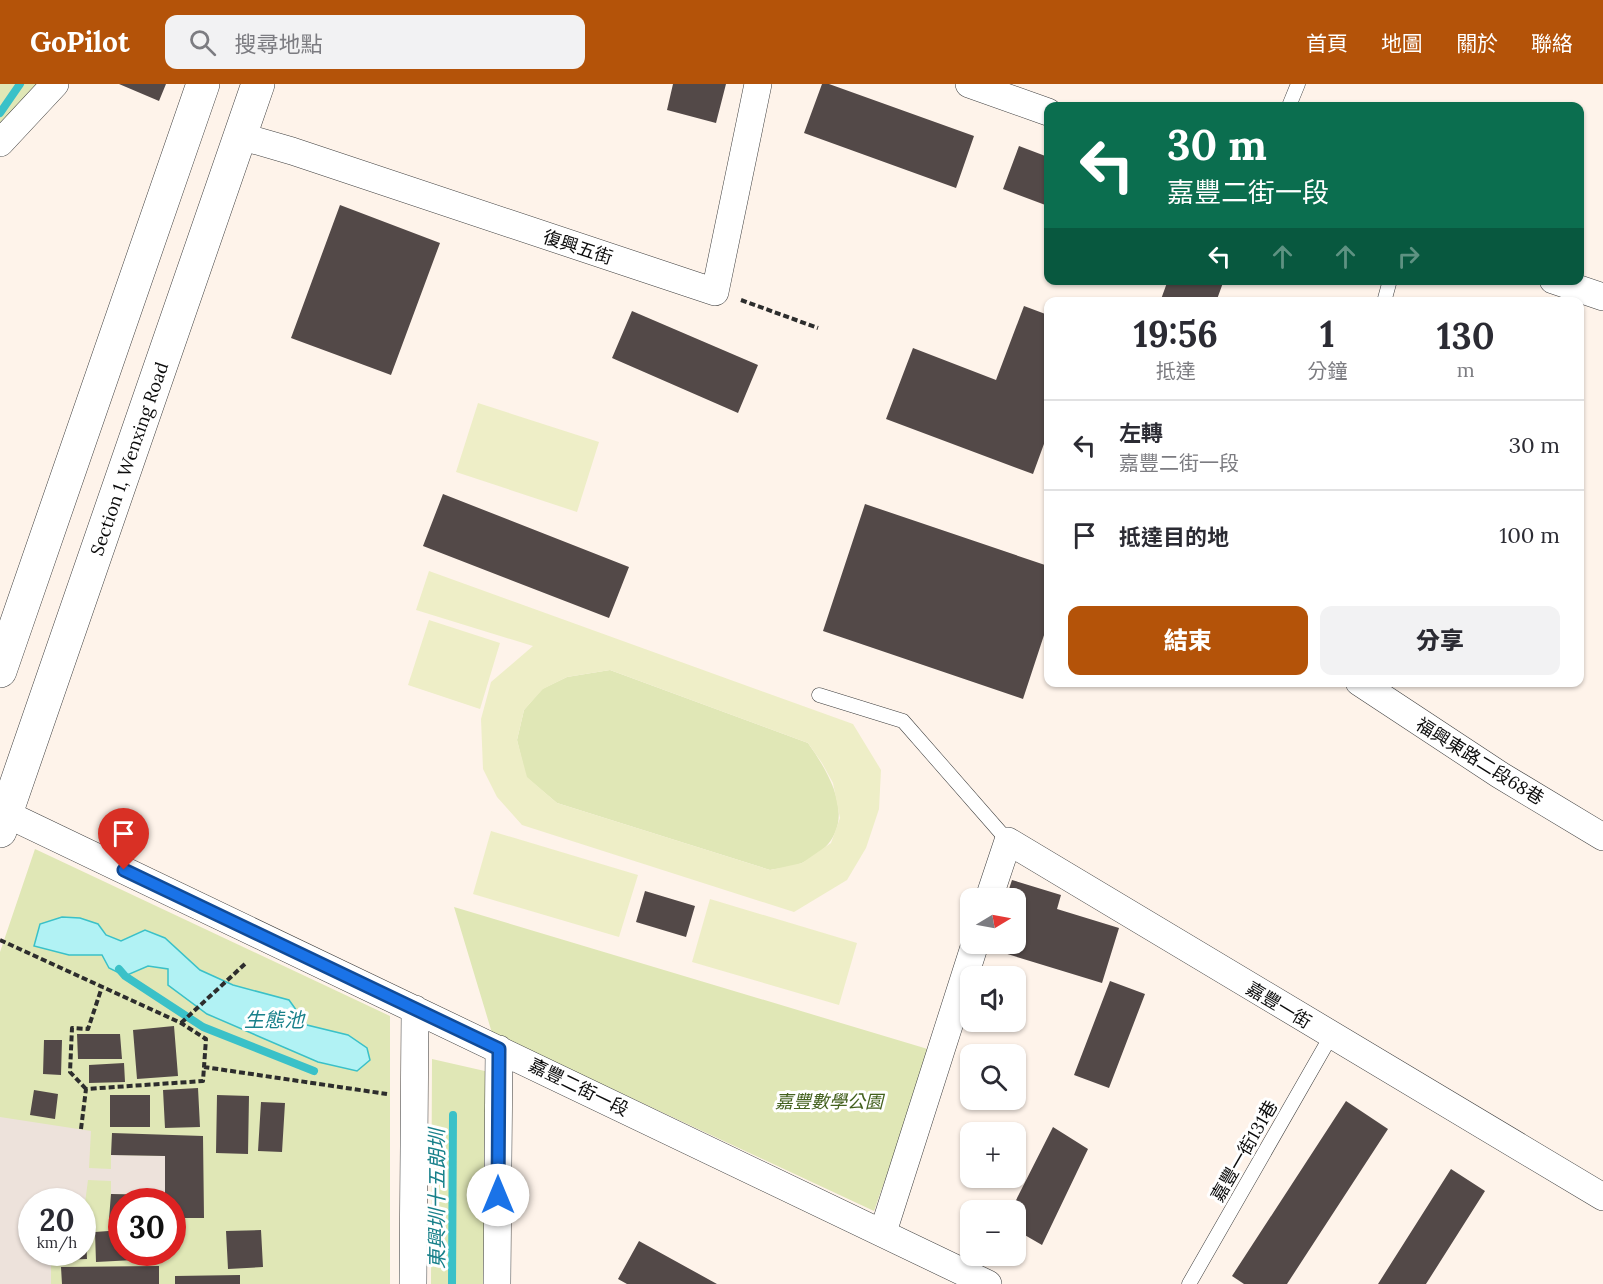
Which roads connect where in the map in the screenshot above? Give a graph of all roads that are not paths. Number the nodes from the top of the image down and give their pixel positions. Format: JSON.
{"nodes":[{"id":1,"x":55,"y":84,"type":"edge"},
{"id":2,"x":202,"y":84,"type":"edge"},
{"id":3,"x":258,"y":84,"type":"edge"},
{"id":4,"x":758,"y":84,"type":"edge"},
{"id":5,"x":969,"y":84,"type":"edge"},
{"id":6,"x":1298,"y":84,"type":"edge"},
{"id":7,"x":1291,"y":102,"type":"edge"},
{"id":8,"x":1044,"y":111,"type":"edge"},
{"id":9,"x":240,"y":136,"type":"junction"},
{"id":10,"x":0,"y":142,"type":"edge"},
{"id":11,"x":1568,"y":285,"type":"edge"},
{"id":12,"x":1603,"y":297,"type":"edge"},
{"id":13,"x":0,"y":671,"type":"edge"},
{"id":14,"x":1367,"y":687,"type":"edge"},
{"id":15,"x":819,"y":695,"type":"dead end"},
{"id":16,"x":2,"y":818,"type":"edge"},
{"id":17,"x":1603,"y":837,"type":"edge"},
{"id":18,"x":1008,"y":841,"type":"junction"},
{"id":19,"x":992,"y":888,"type":"edge"},
{"id":20,"x":972,"y":954,"type":"edge"},
{"id":21,"x":415,"y":1009,"type":"junction"},
{"id":22,"x":1331,"y":1036,"type":"junction"},
{"id":23,"x":499,"y":1049,"type":"junction"},
{"id":24,"x":1603,"y":1197,"type":"edge"},
{"id":25,"x":883,"y":1232,"type":"junction"},
{"id":26,"x":413,"y":1284,"type":"edge"},
{"id":27,"x":497,"y":1284,"type":"edge"},
{"id":28,"x":988,"y":1284,"type":"edge"},
{"id":29,"x":1189,"y":1284,"type":"edge"}],
"edges":[{"from":1,"to":10,"type":"street"},
{"from":2,"to":13,"type":"street"},
{"from":3,"to":9,"type":"street","name":"Section 1, Wenxing Road"},
{"from":4,"to":9,"type":"street","name":"復興五街"},
{"from":5,"to":8,"type":"street"},
{"from":6,"to":7,"type":"lane"},
{"from":9,"to":16,"type":"street","name":"Section 1, Wenxing Road"},
{"from":11,"to":12,"type":"street"},
{"from":14,"to":17,"type":"street","name":"福興東路二段68巷"},
{"from":15,"to":18,"type":"lane"},
{"from":16,"to":21,"type":"street","name":"嘉豐二街一段"},
{"from":18,"to":19,"type":"street"},
{"from":18,"to":22,"type":"street","name":"嘉豐一街"},
{"from":20,"to":25,"type":"street"},
{"from":21,"to":23,"type":"street","name":"嘉豐二街一段"},
{"from":21,"to":26,"type":"street"},
{"from":22,"to":24,"type":"street","name":"嘉豐一街"},
{"from":22,"to":29,"type":"lane","name":"嘉豐一街131巷"},
{"from":23,"to":25,"type":"street","name":"嘉豐二街一段"},
{"from":23,"to":27,"type":"street"},
{"from":25,"to":28,"type":"street","name":"嘉豐二街一段"}]}
